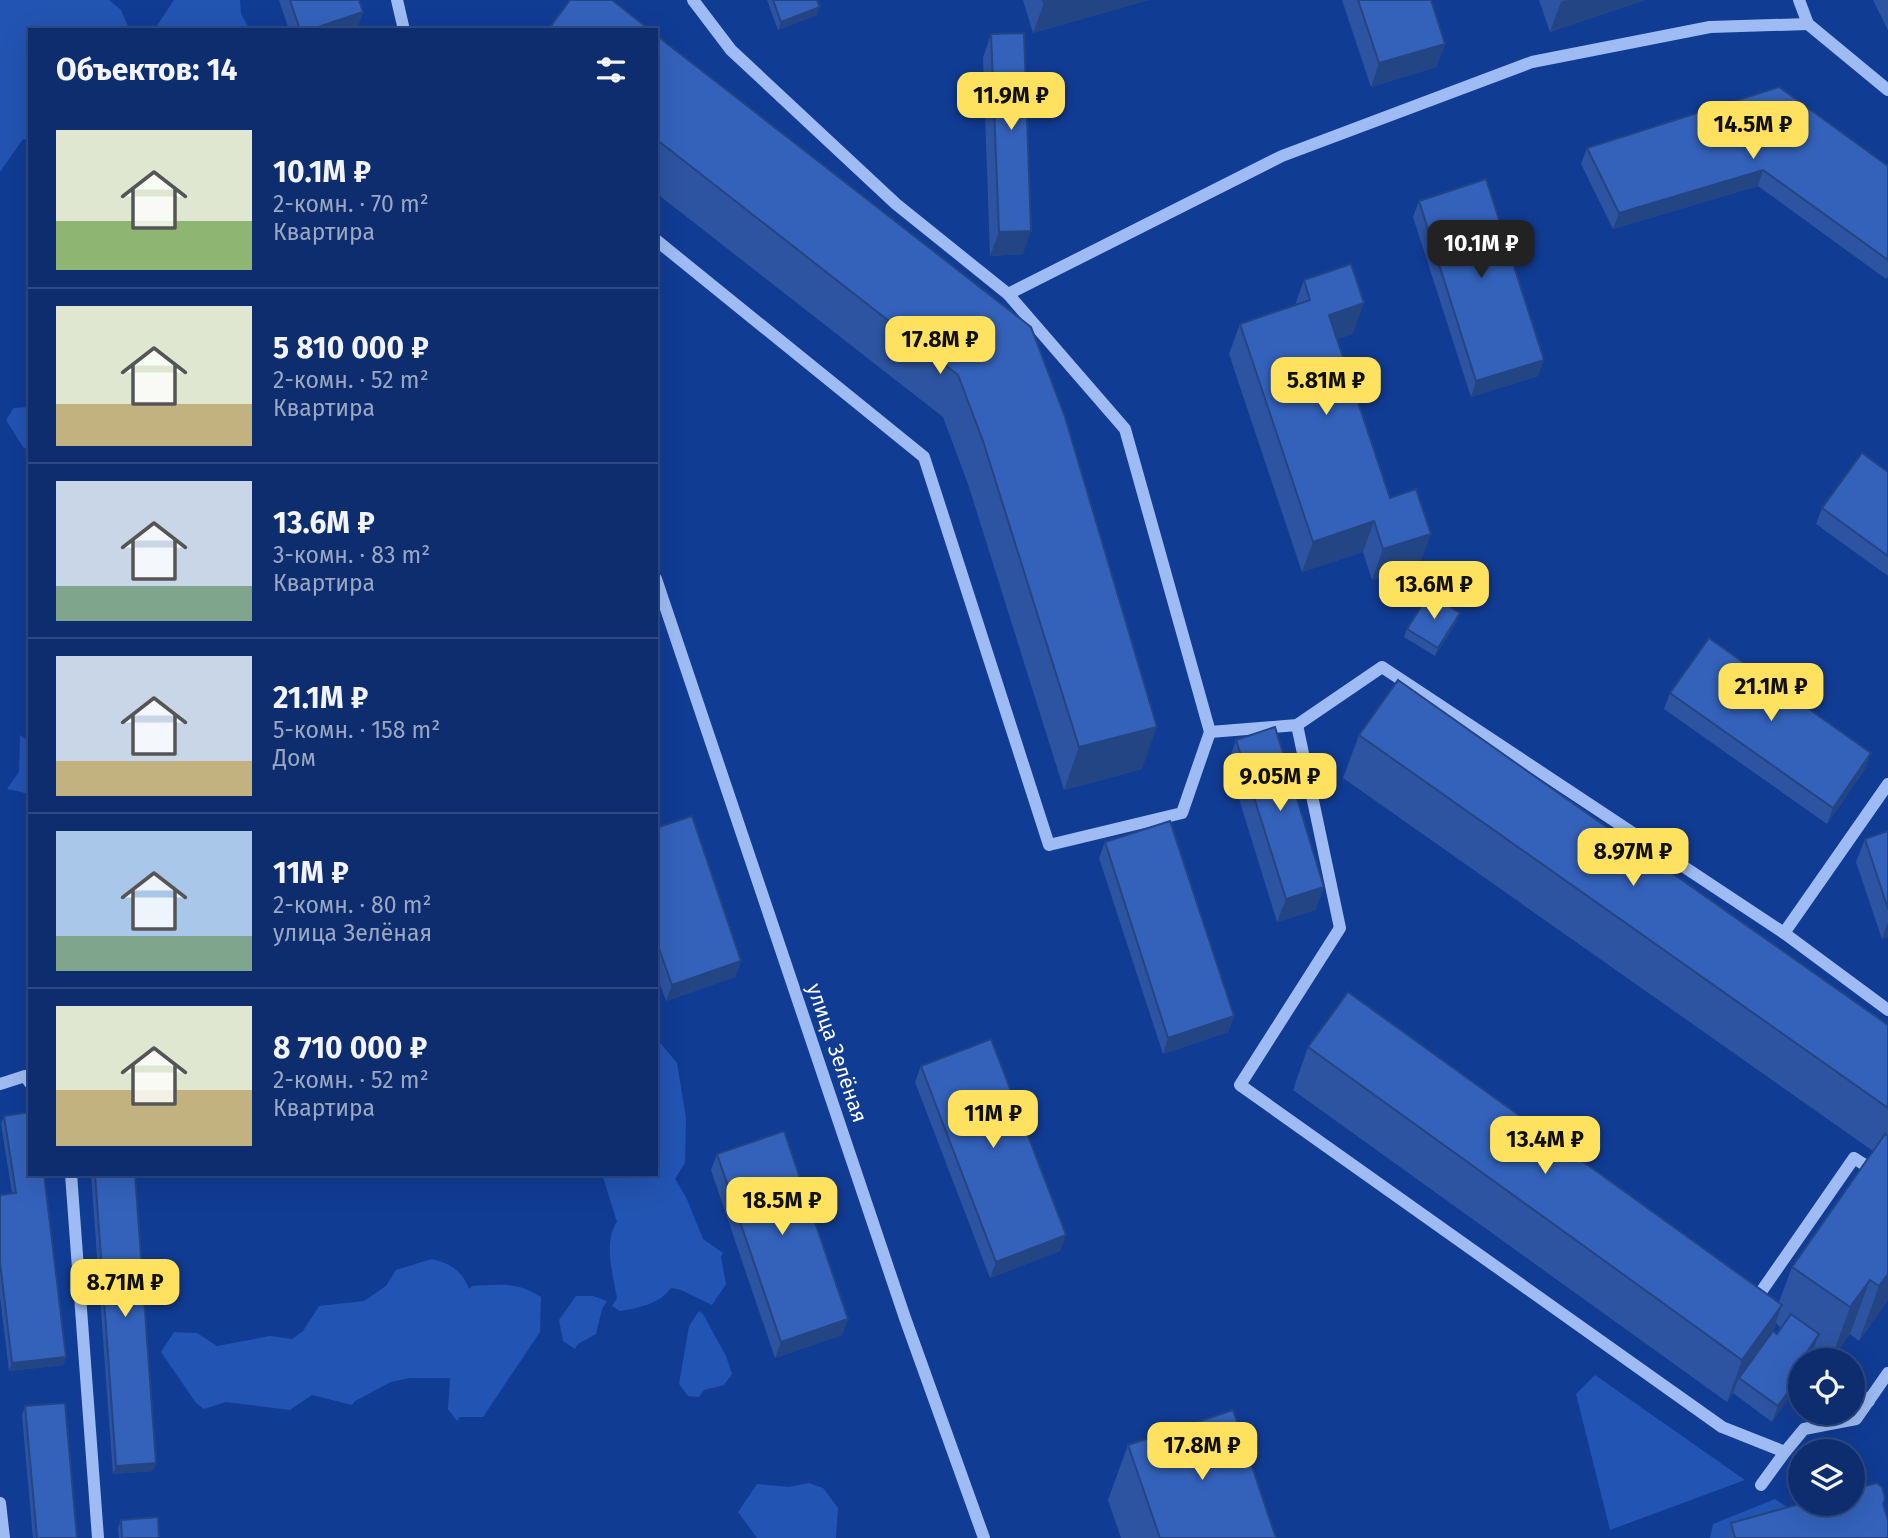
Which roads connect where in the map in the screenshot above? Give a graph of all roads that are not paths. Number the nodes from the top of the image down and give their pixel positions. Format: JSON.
{"nodes":[{"id":1,"x":397,"y":0,"type":"edge"},
{"id":2,"x":693,"y":0,"type":"edge"},
{"id":3,"x":1799,"y":0,"type":"edge"},
{"id":4,"x":1808,"y":24,"type":"junction"},
{"id":5,"x":404,"y":28,"type":"edge"},
{"id":6,"x":1888,"y":90,"type":"edge"},
{"id":7,"x":658,"y":242,"type":"edge"},
{"id":8,"x":1008,"y":294,"type":"junction"},
{"id":9,"x":658,"y":585,"type":"edge"},
{"id":10,"x":1297,"y":725,"type":"junction"},
{"id":11,"x":1210,"y":732,"type":"junction"},
{"id":12,"x":1888,"y":784,"type":"edge"},
{"id":13,"x":1784,"y":933,"type":"junction"},
{"id":14,"x":1888,"y":1010,"type":"edge"},
{"id":15,"x":28,"y":1080,"type":"edge"},
{"id":16,"x":0,"y":1084,"type":"edge"},
{"id":17,"x":71,"y":1176,"type":"edge"},
{"id":18,"x":1888,"y":1180,"type":"edge"},
{"id":19,"x":1745,"y":1316,"type":"edge"},
{"id":20,"x":1888,"y":1373,"type":"edge"},
{"id":21,"x":1865,"y":1398,"type":"edge"},
{"id":22,"x":1869,"y":1401,"type":"junction"},
{"id":23,"x":1785,"y":1452,"type":"junction"},
{"id":24,"x":1761,"y":1485,"type":"dead end"},
{"id":25,"x":0,"y":1503,"type":"edge"},
{"id":26,"x":4,"y":1538,"type":"edge"},
{"id":27,"x":98,"y":1538,"type":"edge"},
{"id":28,"x":984,"y":1538,"type":"edge"}],
"edges":[{"from":1,"to":5,"type":"street"},
{"from":2,"to":8,"type":"street"},
{"from":3,"to":4,"type":"street"},
{"from":4,"to":6,"type":"street"},
{"from":4,"to":8,"type":"street"},
{"from":7,"to":11,"type":"street"},
{"from":8,"to":11,"type":"street"},
{"from":9,"to":28,"type":"street","name":"улица Зелёная"},
{"from":10,"to":11,"type":"street"},
{"from":10,"to":13,"type":"street"},
{"from":10,"to":23,"type":"street"},
{"from":12,"to":13,"type":"street"},
{"from":13,"to":14,"type":"street"},
{"from":15,"to":16,"type":"street"},
{"from":17,"to":27,"type":"street"},
{"from":18,"to":19,"type":"street"},
{"from":20,"to":22,"type":"street"},
{"from":21,"to":22,"type":"street"},
{"from":22,"to":23,"type":"street"},
{"from":23,"to":24,"type":"street"},
{"from":25,"to":26,"type":"street"}]}
